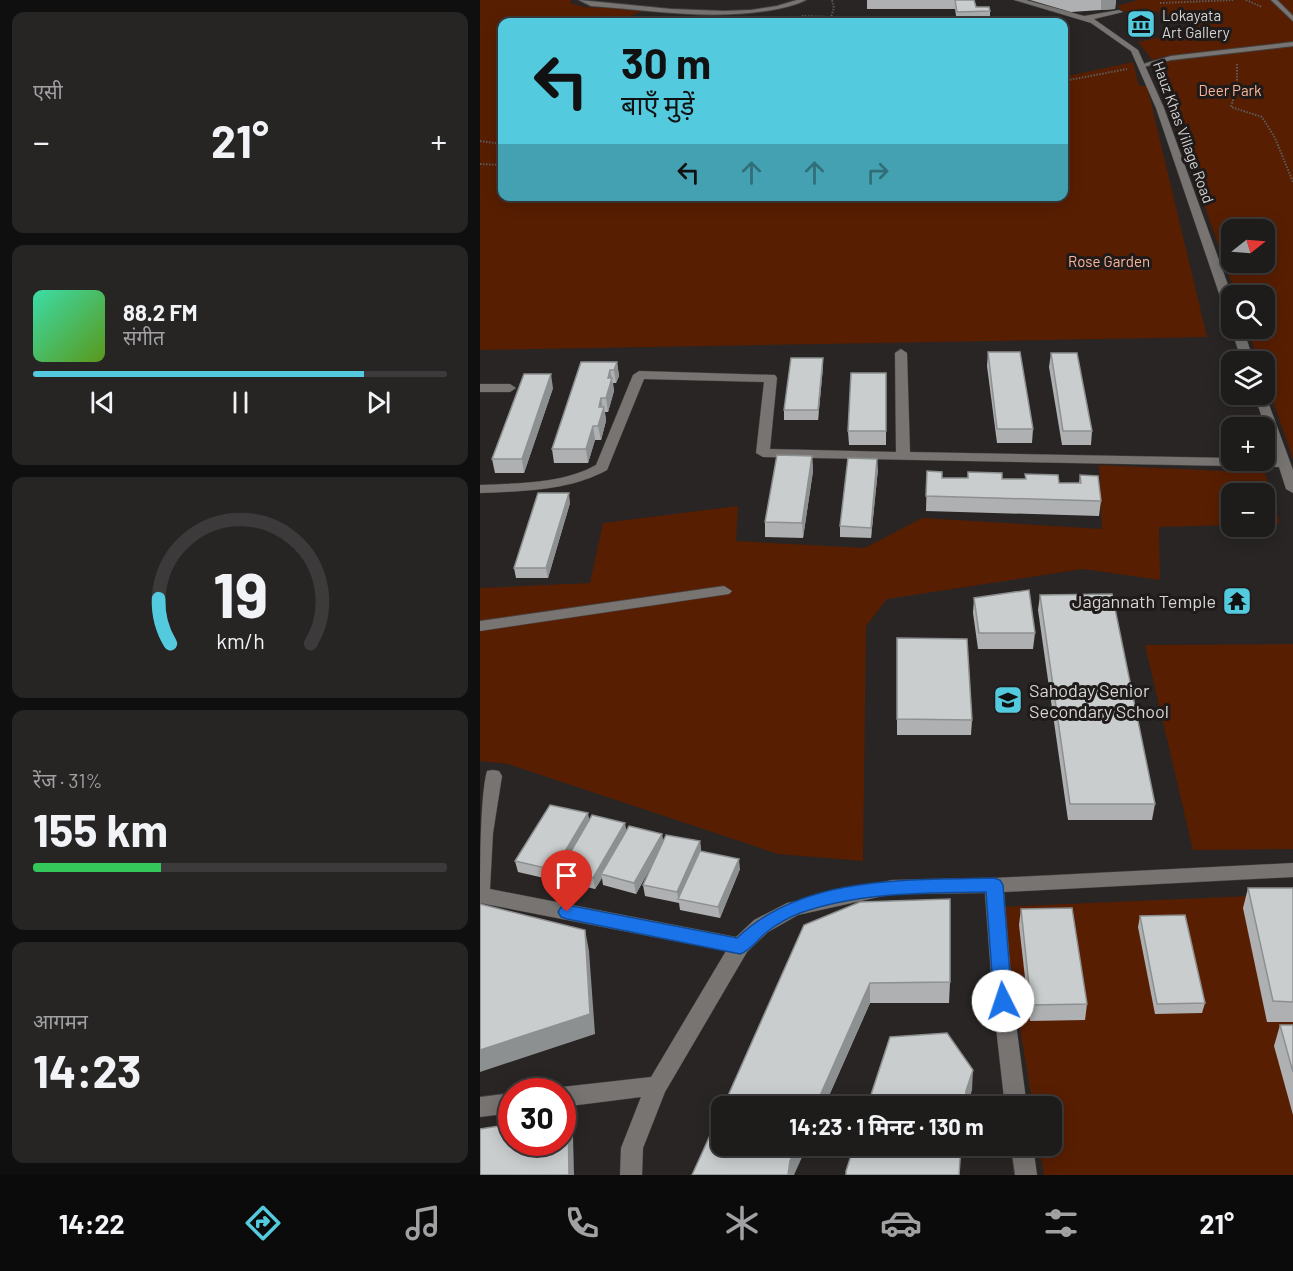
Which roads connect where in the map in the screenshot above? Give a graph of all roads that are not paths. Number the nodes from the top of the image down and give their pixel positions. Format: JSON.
{"nodes":[{"id":1,"x":582,"y":0,"type":"edge"},
{"id":2,"x":803,"y":0,"type":"edge"},
{"id":3,"x":1018,"y":0,"type":"edge"},
{"id":4,"x":1274,"y":0,"type":"edge"},
{"id":5,"x":1119,"y":12,"type":"dead end"},
{"id":6,"x":1084,"y":18,"type":"junction"},
{"id":7,"x":1293,"y":19,"type":"edge"},
{"id":8,"x":1293,"y":44,"type":"edge"},
{"id":9,"x":1143,"y":65,"type":"junction"},
{"id":10,"x":1222,"y":285,"type":"edge"},
{"id":11,"x":901,"y":353,"type":"dead end"},
{"id":12,"x":480,"y":388,"type":"edge"},
{"id":13,"x":510,"y":388,"type":"dead end"},
{"id":14,"x":1264,"y":405,"type":"edge"},
{"id":15,"x":903,"y":455,"type":"junction"},
{"id":16,"x":1283,"y":463,"type":"junction"},
{"id":17,"x":480,"y":489,"type":"edge"},
{"id":18,"x":1293,"y":489,"type":"edge"},
{"id":19,"x":724,"y":591,"type":"dead end"},
{"id":20,"x":480,"y":626,"type":"edge"},
{"id":21,"x":493,"y":776,"type":"dead end"},
{"id":22,"x":1293,"y":870,"type":"edge"},
{"id":23,"x":994,"y":885,"type":"junction"},
{"id":24,"x":480,"y":893,"type":"edge"},
{"id":25,"x":740,"y":946,"type":"junction"},
{"id":26,"x":657,"y":1086,"type":"junction"},
{"id":27,"x":576,"y":1095,"type":"edge"},
{"id":28,"x":1015,"y":1096,"type":"edge"},
{"id":29,"x":498,"y":1105,"type":"edge"},
{"id":30,"x":480,"y":1107,"type":"edge"},
{"id":31,"x":1023,"y":1156,"type":"edge"},
{"id":32,"x":630,"y":1175,"type":"edge"},
{"id":33,"x":1026,"y":1175,"type":"edge"}],
"edges":[{"from":1,"to":2,"type":"lane"},
{"from":3,"to":6,"type":"street","name":"Hauz Khas Village Road"},
{"from":4,"to":7,"type":"lane"},
{"from":5,"to":6,"type":"street"},
{"from":6,"to":9,"type":"street","name":"Hauz Khas Village Road"},
{"from":8,"to":9,"type":"lane"},
{"from":9,"to":10,"type":"street","name":"Hauz Khas Village Road"},
{"from":11,"to":15,"type":"street"},
{"from":12,"to":13,"type":"street"},
{"from":14,"to":16,"type":"street"},
{"from":15,"to":16,"type":"street"},
{"from":15,"to":17,"type":"street"},
{"from":16,"to":18,"type":"street"},
{"from":19,"to":20,"type":"street"},
{"from":21,"to":24,"type":"street"},
{"from":22,"to":23,"type":"street"},
{"from":23,"to":25,"type":"street"},
{"from":23,"to":28,"type":"street"},
{"from":24,"to":25,"type":"street"},
{"from":25,"to":26,"type":"street"},
{"from":26,"to":27,"type":"street"},
{"from":26,"to":32,"type":"street"},
{"from":29,"to":30,"type":"street"},
{"from":31,"to":33,"type":"street"}]}
